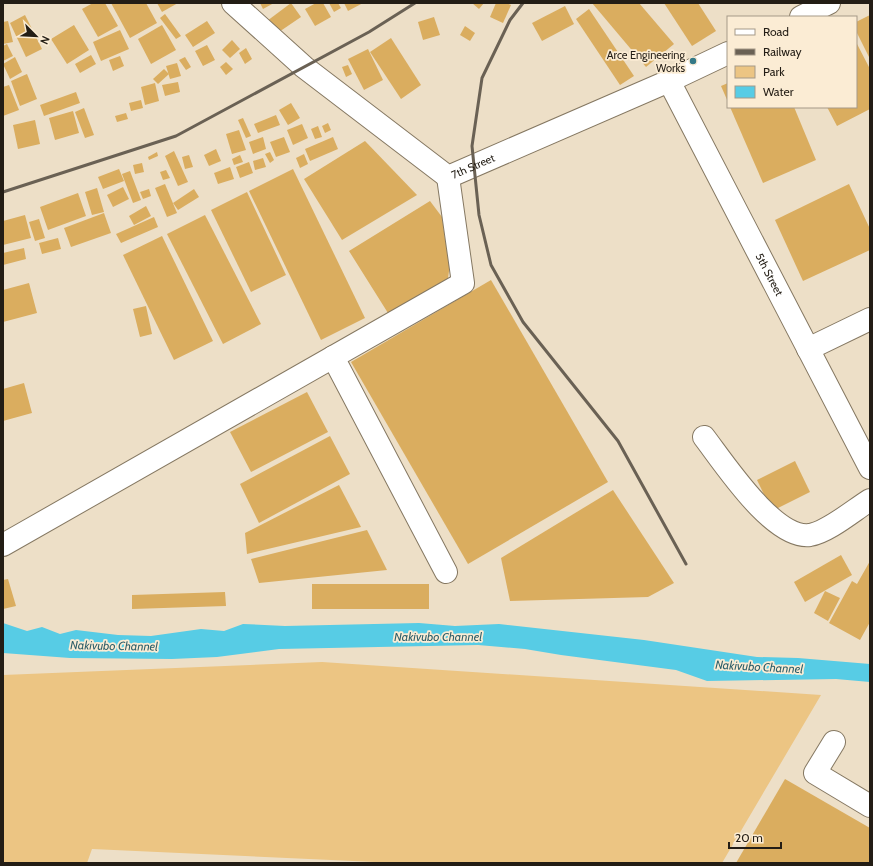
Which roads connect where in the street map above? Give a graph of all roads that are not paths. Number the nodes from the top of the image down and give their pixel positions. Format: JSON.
{"nodes":[{"id":1,"x":233,"y":3,"type":"edge"},
{"id":2,"x":830,"y":3,"type":"edge"},
{"id":3,"x":803,"y":16,"type":"edge"},
{"id":4,"x":727,"y":53,"type":"edge"},
{"id":5,"x":669,"y":81,"type":"junction"},
{"id":6,"x":448,"y":177,"type":"junction"},
{"id":7,"x":870,"y":319,"type":"edge"},
{"id":8,"x":808,"y":349,"type":"junction"},
{"id":9,"x":333,"y":357,"type":"junction"},
{"id":10,"x":704,"y":437,"type":"dead end"},
{"id":11,"x":870,"y":468,"type":"edge"},
{"id":12,"x":870,"y":500,"type":"edge"},
{"id":13,"x":3,"y":545,"type":"edge"},
{"id":14,"x":446,"y":572,"type":"dead end"},
{"id":15,"x":834,"y":742,"type":"dead end"},
{"id":16,"x":870,"y":806,"type":"edge"}],
"edges":[{"from":1,"to":6,"type":"street","name":"7th Street"},
{"from":2,"to":3,"type":"street"},
{"from":4,"to":5,"type":"street","name":"7th Street"},
{"from":5,"to":6,"type":"street","name":"7th Street"},
{"from":5,"to":8,"type":"street","name":"5th Street"},
{"from":6,"to":9,"type":"street"},
{"from":7,"to":8,"type":"street"},
{"from":8,"to":11,"type":"street","name":"5th Street"},
{"from":9,"to":13,"type":"street"},
{"from":9,"to":14,"type":"street"},
{"from":10,"to":12,"type":"street"},
{"from":15,"to":16,"type":"street"}]}
